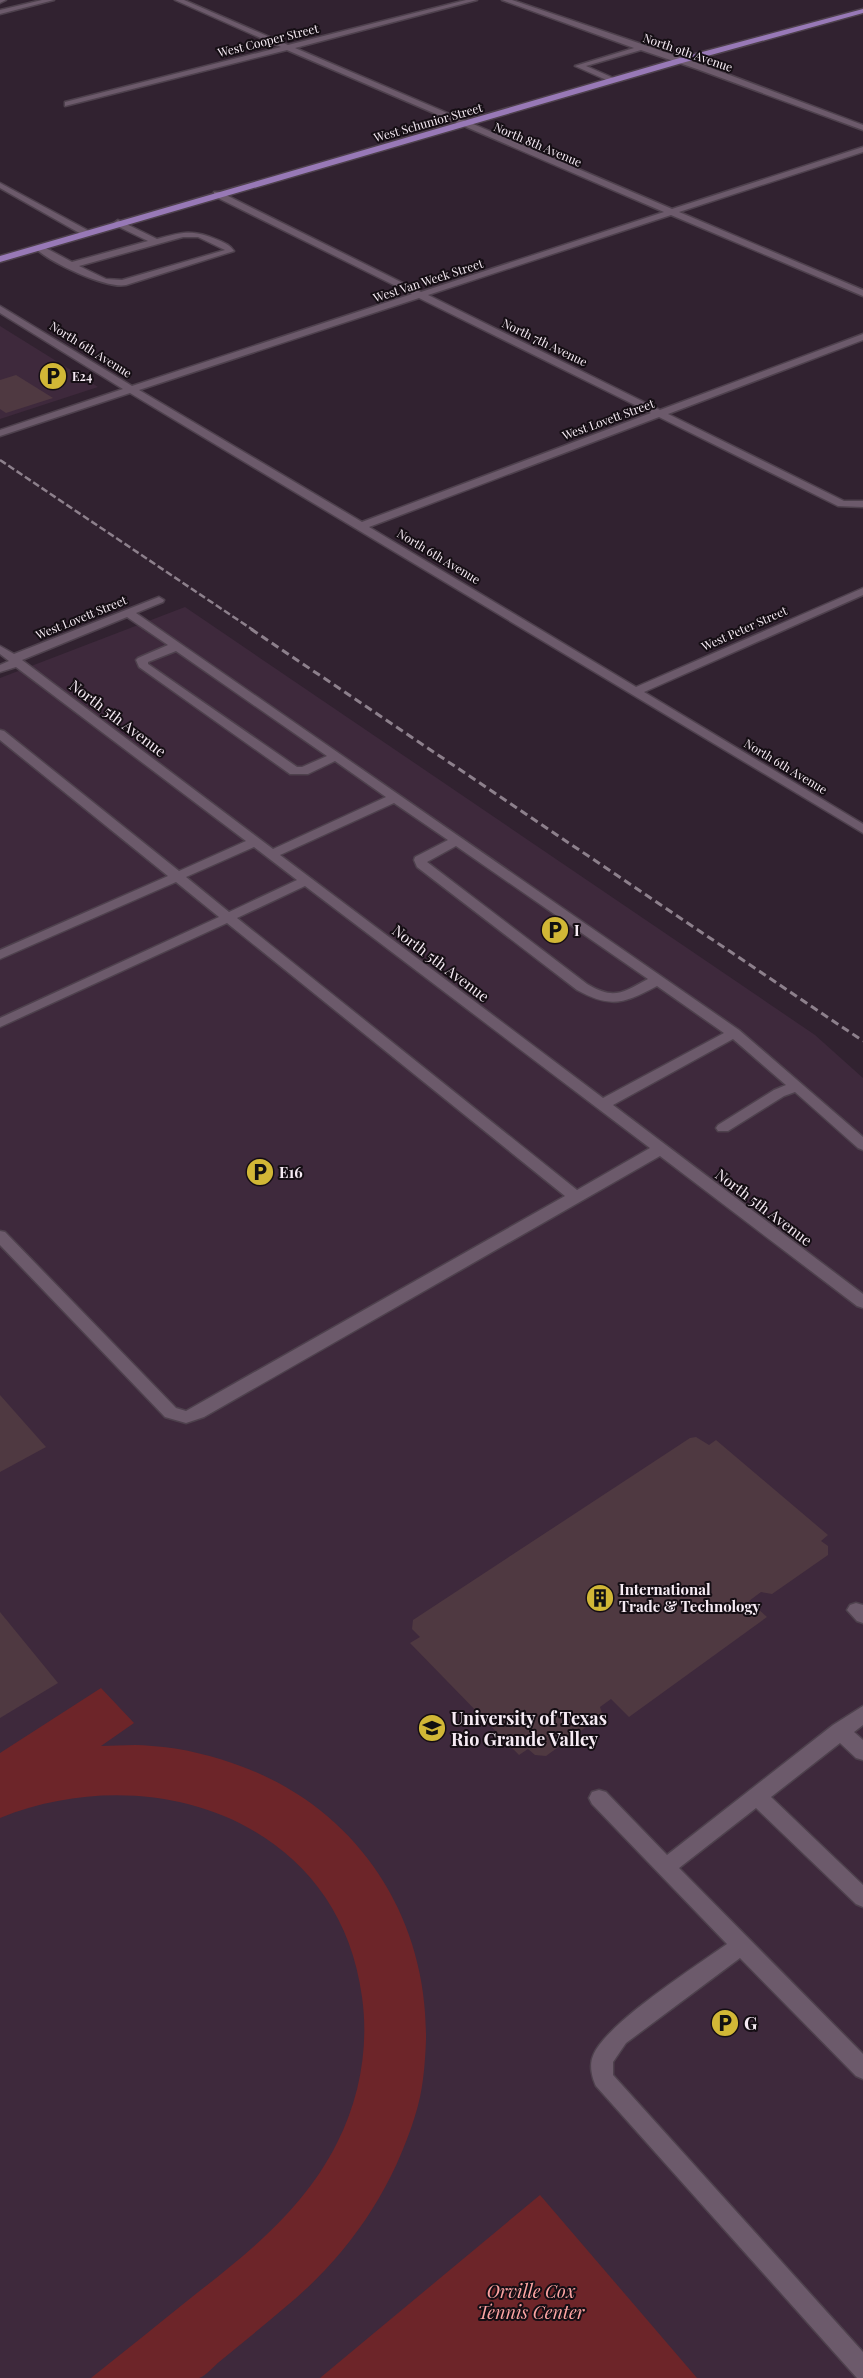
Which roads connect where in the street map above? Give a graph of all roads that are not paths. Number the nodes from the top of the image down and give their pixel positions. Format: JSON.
{"nodes":[{"id":1,"x":51,"y":0,"type":"edge"},
{"id":2,"x":178,"y":0,"type":"edge"},
{"id":3,"x":474,"y":0,"type":"edge"},
{"id":4,"x":505,"y":0,"type":"edge"},
{"id":5,"x":863,"y":11,"type":"edge"},
{"id":6,"x":0,"y":12,"type":"edge"},
{"id":7,"x":287,"y":47,"type":"junction"},
{"id":8,"x":640,"y":48,"type":"junction"},
{"id":9,"x":678,"y":61,"type":"junction"},
{"id":10,"x":614,"y":80,"type":"junction"},
{"id":11,"x":68,"y":104,"type":"dead end"},
{"id":12,"x":463,"y":124,"type":"junction"},
{"id":13,"x":863,"y":128,"type":"edge"},
{"id":14,"x":863,"y":149,"type":"edge"},
{"id":15,"x":0,"y":185,"type":"edge"},
{"id":16,"x":217,"y":194,"type":"junction"},
{"id":17,"x":672,"y":212,"type":"junction"},
{"id":18,"x":118,"y":223,"type":"junction"},
{"id":19,"x":86,"y":233,"type":"junction"},
{"id":20,"x":155,"y":242,"type":"junction"},
{"id":21,"x":39,"y":248,"type":"junction"},
{"id":22,"x":0,"y":259,"type":"edge"},
{"id":23,"x":71,"y":265,"type":"junction"},
{"id":24,"x":863,"y":294,"type":"edge"},
{"id":25,"x":420,"y":296,"type":"junction"},
{"id":26,"x":0,"y":309,"type":"edge"},
{"id":27,"x":863,"y":337,"type":"edge"},
{"id":28,"x":133,"y":391,"type":"junction"},
{"id":29,"x":663,"y":414,"type":"junction"},
{"id":30,"x":0,"y":434,"type":"edge"},
{"id":31,"x":863,"y":504,"type":"edge"},
{"id":32,"x":361,"y":526,"type":"junction"},
{"id":33,"x":863,"y":591,"type":"edge"},
{"id":34,"x":159,"y":600,"type":"dead end"},
{"id":35,"x":129,"y":613,"type":"junction"},
{"id":36,"x":177,"y":646,"type":"junction"},
{"id":37,"x":0,"y":649,"type":"edge"},
{"id":38,"x":15,"y":661,"type":"junction"},
{"id":39,"x":0,"y":669,"type":"edge"},
{"id":40,"x":636,"y":691,"type":"junction"},
{"id":41,"x":0,"y":734,"type":"edge"},
{"id":42,"x":336,"y":756,"type":"junction"},
{"id":43,"x":396,"y":798,"type":"junction"},
{"id":44,"x":863,"y":829,"type":"edge"},
{"id":45,"x":457,"y":840,"type":"junction"},
{"id":46,"x":256,"y":842,"type":"junction"},
{"id":47,"x":272,"y":854,"type":"junction"},
{"id":48,"x":179,"y":877,"type":"junction"},
{"id":49,"x":306,"y":881,"type":"junction"},
{"id":50,"x":229,"y":917,"type":"junction"},
{"id":51,"x":0,"y":955,"type":"edge"},
{"id":52,"x":657,"y":980,"type":"junction"},
{"id":53,"x":0,"y":1023,"type":"edge"},
{"id":54,"x":734,"y":1033,"type":"junction"},
{"id":55,"x":797,"y":1086,"type":"junction"},
{"id":56,"x":602,"y":1105,"type":"junction"},
{"id":57,"x":723,"y":1128,"type":"dead end"},
{"id":58,"x":863,"y":1145,"type":"edge"},
{"id":59,"x":660,"y":1149,"type":"junction"},
{"id":60,"x":576,"y":1197,"type":"junction"},
{"id":61,"x":0,"y":1236,"type":"edge"},
{"id":62,"x":863,"y":1302,"type":"edge"},
{"id":63,"x":863,"y":1714,"type":"edge"},
{"id":64,"x":840,"y":1731,"type":"junction"},
{"id":65,"x":863,"y":1752,"type":"edge"},
{"id":66,"x":757,"y":1796,"type":"junction"},
{"id":67,"x":599,"y":1798,"type":"dead end"},
{"id":68,"x":667,"y":1866,"type":"junction"},
{"id":69,"x":863,"y":1898,"type":"edge"},
{"id":70,"x":741,"y":1945,"type":"junction"},
{"id":71,"x":863,"y":2069,"type":"edge"},
{"id":72,"x":863,"y":2369,"type":"edge"}],
"edges":[{"from":1,"to":6,"type":"street"},
{"from":2,"to":7,"type":"street","name":"North 8th Avenue"},
{"from":3,"to":7,"type":"street","name":"West Cooper Street"},
{"from":4,"to":8,"type":"street","name":"North 9th Avenue"},
{"from":5,"to":9,"type":"main road","name":"West Schunior Street"},
{"from":7,"to":11,"type":"street","name":"West Cooper Street"},
{"from":7,"to":12,"type":"street","name":"North 8th Avenue"},
{"from":8,"to":9,"type":"street","name":"North 9th Avenue"},
{"from":8,"to":10,"type":"street"},
{"from":9,"to":10,"type":"main road","name":"West Schunior Street"},
{"from":9,"to":13,"type":"street","name":"North 9th Avenue"},
{"from":10,"to":12,"type":"main road","name":"West Schunior Street"},
{"from":12,"to":16,"type":"main road","name":"West Schunior Street"},
{"from":12,"to":17,"type":"street","name":"North 8th Avenue"},
{"from":14,"to":17,"type":"street","name":"West Van Week Street"},
{"from":15,"to":19,"type":"street"},
{"from":16,"to":18,"type":"main road","name":"West Schunior Street"},
{"from":16,"to":25,"type":"street","name":"North 7th Avenue"},
{"from":17,"to":24,"type":"street","name":"North 8th Avenue"},
{"from":17,"to":25,"type":"street","name":"West Van Week Street"},
{"from":18,"to":19,"type":"main road","name":"West Schunior Street"},
{"from":18,"to":20,"type":"street"},
{"from":19,"to":21,"type":"main road","name":"West Schunior Street"},
{"from":20,"to":23,"type":"street"},
{"from":20,"to":23,"type":"street"},
{"from":21,"to":22,"type":"main road","name":"West Schunior Street"},
{"from":21,"to":23,"type":"street"},
{"from":25,"to":28,"type":"street","name":"West Van Week Street"},
{"from":25,"to":29,"type":"street","name":"North 7th Avenue"},
{"from":26,"to":28,"type":"street","name":"North 6th Avenue"},
{"from":27,"to":29,"type":"street","name":"West Lovett Street"},
{"from":28,"to":30,"type":"street","name":"West Van Week Street"},
{"from":28,"to":32,"type":"street","name":"North 6th Avenue"},
{"from":29,"to":31,"type":"street","name":"North 7th Avenue"},
{"from":29,"to":32,"type":"street","name":"West Lovett Street"},
{"from":32,"to":40,"type":"street","name":"North 6th Avenue"},
{"from":33,"to":40,"type":"street","name":"West Peter Street"},
{"from":34,"to":35,"type":"street","name":"West Lovett Street"},
{"from":35,"to":36,"type":"street"},
{"from":35,"to":38,"type":"street","name":"West Lovett Street"},
{"from":36,"to":42,"type":"street"},
{"from":36,"to":42,"type":"street"},
{"from":37,"to":38,"type":"street","name":"North 5th Avenue"},
{"from":38,"to":39,"type":"street","name":"West Lovett Street"},
{"from":38,"to":46,"type":"street","name":"North 5th Avenue"},
{"from":40,"to":44,"type":"street","name":"North 6th Avenue"},
{"from":41,"to":48,"type":"street"},
{"from":42,"to":43,"type":"street"},
{"from":43,"to":45,"type":"street"},
{"from":43,"to":47,"type":"street"},
{"from":45,"to":52,"type":"street"},
{"from":45,"to":52,"type":"street"},
{"from":46,"to":47,"type":"street","name":"North 5th Avenue"},
{"from":46,"to":48,"type":"street"},
{"from":47,"to":49,"type":"street","name":"North 5th Avenue"},
{"from":48,"to":50,"type":"street"},
{"from":48,"to":51,"type":"street"},
{"from":49,"to":50,"type":"street"},
{"from":49,"to":56,"type":"street","name":"North 5th Avenue"},
{"from":50,"to":53,"type":"street"},
{"from":50,"to":60,"type":"street"},
{"from":52,"to":54,"type":"street"},
{"from":54,"to":55,"type":"street"},
{"from":54,"to":56,"type":"street"},
{"from":55,"to":57,"type":"street"},
{"from":55,"to":58,"type":"street"},
{"from":56,"to":59,"type":"street","name":"North 5th Avenue"},
{"from":59,"to":60,"type":"street"},
{"from":59,"to":62,"type":"street","name":"North 5th Avenue"},
{"from":60,"to":61,"type":"street"},
{"from":63,"to":64,"type":"street"},
{"from":64,"to":65,"type":"street"},
{"from":64,"to":66,"type":"street"},
{"from":66,"to":68,"type":"street"},
{"from":66,"to":69,"type":"street"},
{"from":67,"to":68,"type":"street"},
{"from":68,"to":70,"type":"street"},
{"from":70,"to":71,"type":"street"},
{"from":70,"to":72,"type":"street"}]}
